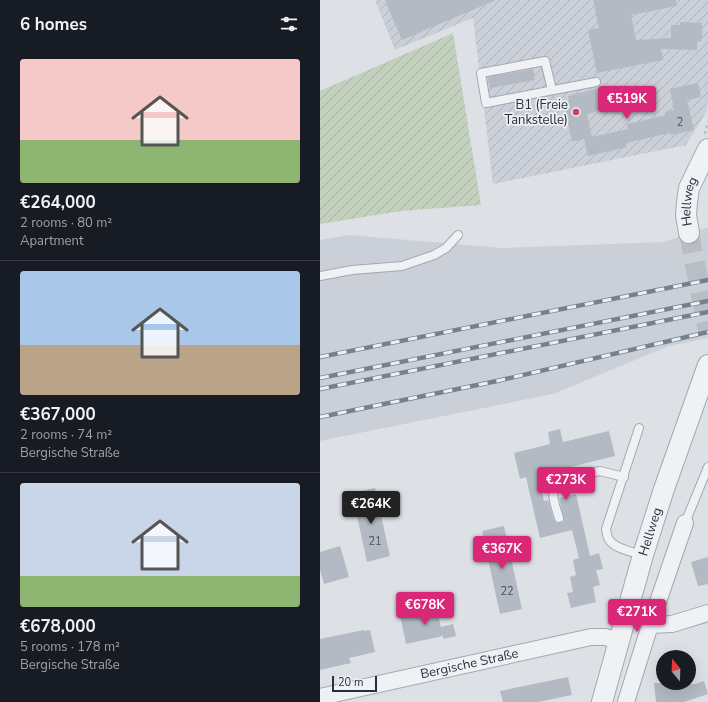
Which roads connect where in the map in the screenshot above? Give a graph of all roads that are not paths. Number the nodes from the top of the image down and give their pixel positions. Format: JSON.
{"nodes":[{"id":1,"x":596,"y":82,"type":"dead end"},
{"id":2,"x":552,"y":90,"type":"junction"},
{"id":3,"x":708,"y":150,"type":"edge"},
{"id":4,"x":689,"y":233,"type":"tunnel mouth"},
{"id":5,"x":458,"y":235,"type":"dead end"},
{"id":6,"x":320,"y":276,"type":"edge"},
{"id":7,"x":708,"y":365,"type":"edge"},
{"id":8,"x":639,"y":428,"type":"dead end"},
{"id":9,"x":708,"y":466,"type":"edge"},
{"id":10,"x":624,"y":476,"type":"junction"},
{"id":11,"x":559,"y":518,"type":"dead end"},
{"id":12,"x":685,"y":523,"type":"joint"},
{"id":13,"x":643,"y":555,"type":"junction"},
{"id":14,"x":708,"y":613,"type":"edge"},
{"id":15,"x":650,"y":625,"type":"junction"},
{"id":16,"x":619,"y":641,"type":"junction"},
{"id":17,"x":320,"y":697,"type":"edge"},
{"id":18,"x":602,"y":702,"type":"edge"},
{"id":19,"x":626,"y":702,"type":"edge"}],
"edges":[{"from":1,"to":2,"type":"lane"},
{"from":2,"to":2,"type":"lane"},
{"from":3,"to":4,"type":"street","name":"Hellweg"},
{"from":5,"to":6,"type":"lane"},
{"from":7,"to":13,"type":"street","name":"Hellweg"},
{"from":8,"to":10,"type":"lane"},
{"from":9,"to":12,"type":"lane"},
{"from":10,"to":11,"type":"lane"},
{"from":10,"to":13,"type":"lane"},
{"from":12,"to":15,"type":"street"},
{"from":13,"to":16,"type":"street","name":"Hellweg"},
{"from":14,"to":15,"type":"street"},
{"from":15,"to":19,"type":"street"},
{"from":16,"to":17,"type":"street","name":"Bergische Straße"},
{"from":16,"to":18,"type":"street","name":"Hellweg"}]}
